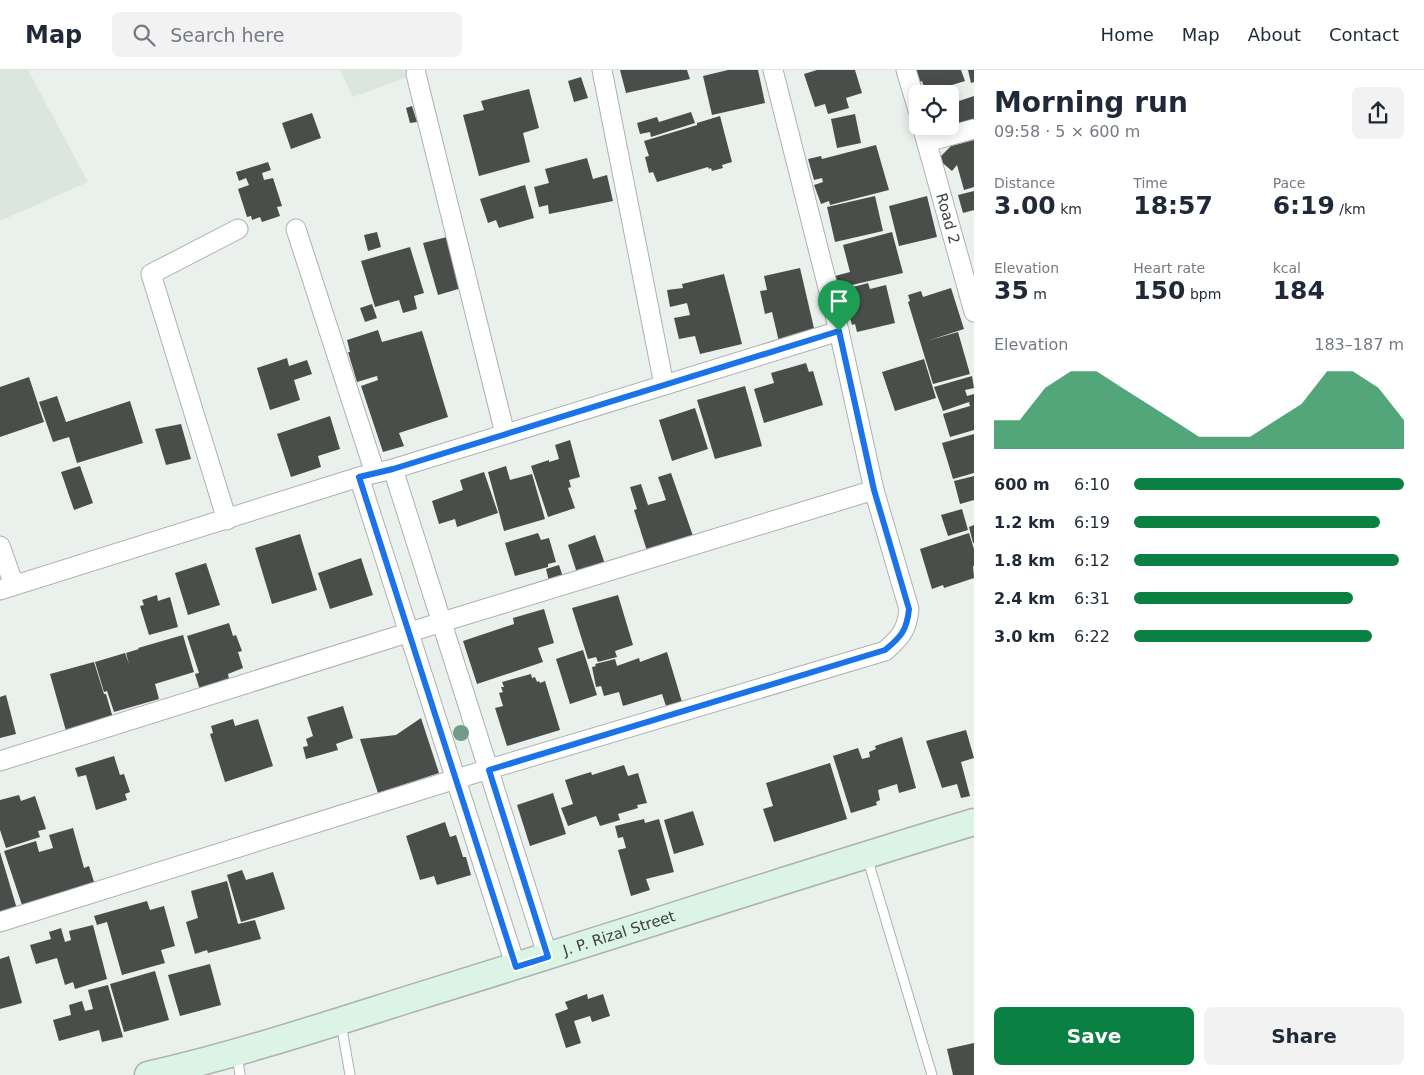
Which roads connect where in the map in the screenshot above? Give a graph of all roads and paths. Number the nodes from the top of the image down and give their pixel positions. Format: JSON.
{"nodes":[{"id":1,"x":602,"y":70,"type":"edge"},
{"id":2,"x":774,"y":70,"type":"edge"},
{"id":3,"x":906,"y":70,"type":"edge"},
{"id":4,"x":416,"y":74,"type":"dead end"},
{"id":5,"x":910,"y":85,"type":"edge"},
{"id":6,"x":974,"y":129,"type":"edge"},
{"id":7,"x":959,"y":130,"type":"edge"},
{"id":8,"x":924,"y":135,"type":"edge"},
{"id":9,"x":296,"y":228,"type":"dead end"},
{"id":10,"x":238,"y":229,"type":"dead end"},
{"id":11,"x":974,"y":312,"type":"edge"},
{"id":12,"x":839,"y":331,"type":"junction"},
{"id":13,"x":664,"y":385,"type":"junction"},
{"id":14,"x":505,"y":434,"type":"junction"},
{"id":15,"x":376,"y":473,"type":"junction"},
{"id":16,"x":874,"y":490,"type":"junction"},
{"id":17,"x":227,"y":520,"type":"junction"},
{"id":18,"x":0,"y":546,"type":"edge"},
{"id":19,"x":7,"y":587,"type":"edge"},
{"id":20,"x":442,"y":622,"type":"junction"},
{"id":21,"x":409,"y":633,"type":"junction"},
{"id":22,"x":0,"y":761,"type":"edge"},
{"id":23,"x":489,"y":770,"type":"junction"},
{"id":24,"x":456,"y":779,"type":"junction"},
{"id":25,"x":974,"y":822,"type":"edge"},
{"id":26,"x":866,"y":854,"type":"junction"},
{"id":27,"x":0,"y":922,"type":"edge"},
{"id":28,"x":548,"y":957,"type":"junction"},
{"id":29,"x":516,"y":967,"type":"junction"},
{"id":30,"x":341,"y":1020,"type":"junction"},
{"id":31,"x":238,"y":1063,"type":"edge"},
{"id":32,"x":184,"y":1071,"type":"edge"},
{"id":33,"x":148,"y":1075,"type":"edge"},
{"id":34,"x":350,"y":1075,"type":"edge"},
{"id":35,"x":932,"y":1075,"type":"edge"}],
"edges":[{"from":1,"to":13,"type":"street"},
{"from":2,"to":12,"type":"street"},
{"from":3,"to":5,"type":"street"},
{"from":4,"to":14,"type":"street"},
{"from":6,"to":7,"type":"street"},
{"from":8,"to":11,"type":"street","name":"Road 2"},
{"from":9,"to":15,"type":"street"},
{"from":10,"to":17,"type":"street"},
{"from":12,"to":13,"type":"street"},
{"from":12,"to":16,"type":"street"},
{"from":13,"to":14,"type":"street"},
{"from":14,"to":15,"type":"street"},
{"from":15,"to":17,"type":"street"},
{"from":15,"to":20,"type":"street"},
{"from":15,"to":21,"type":"street"},
{"from":16,"to":20,"type":"street"},
{"from":16,"to":23,"type":"street"},
{"from":17,"to":19,"type":"street"},
{"from":18,"to":19,"type":"street"},
{"from":20,"to":21,"type":"street"},
{"from":20,"to":23,"type":"street"},
{"from":21,"to":22,"type":"street"},
{"from":21,"to":24,"type":"street"},
{"from":23,"to":24,"type":"street"},
{"from":23,"to":28,"type":"street"},
{"from":24,"to":27,"type":"street"},
{"from":24,"to":29,"type":"street"},
{"from":25,"to":26,"type":"main road","name":"J. P. Rizal Street"},
{"from":26,"to":28,"type":"main road","name":"J. P. Rizal Street"},
{"from":26,"to":35,"type":"lane"},
{"from":28,"to":29,"type":"main road","name":"J. P. Rizal Street"},
{"from":29,"to":30,"type":"main road","name":"J. P. Rizal Street"},
{"from":30,"to":31,"type":"main road","name":"J. P. Rizal Street"},
{"from":30,"to":34,"type":"lane"},
{"from":31,"to":32,"type":"main road","name":"J. P. Rizal Street"},
{"from":32,"to":33,"type":"main road","name":"J. P. Rizal Street"}]}
